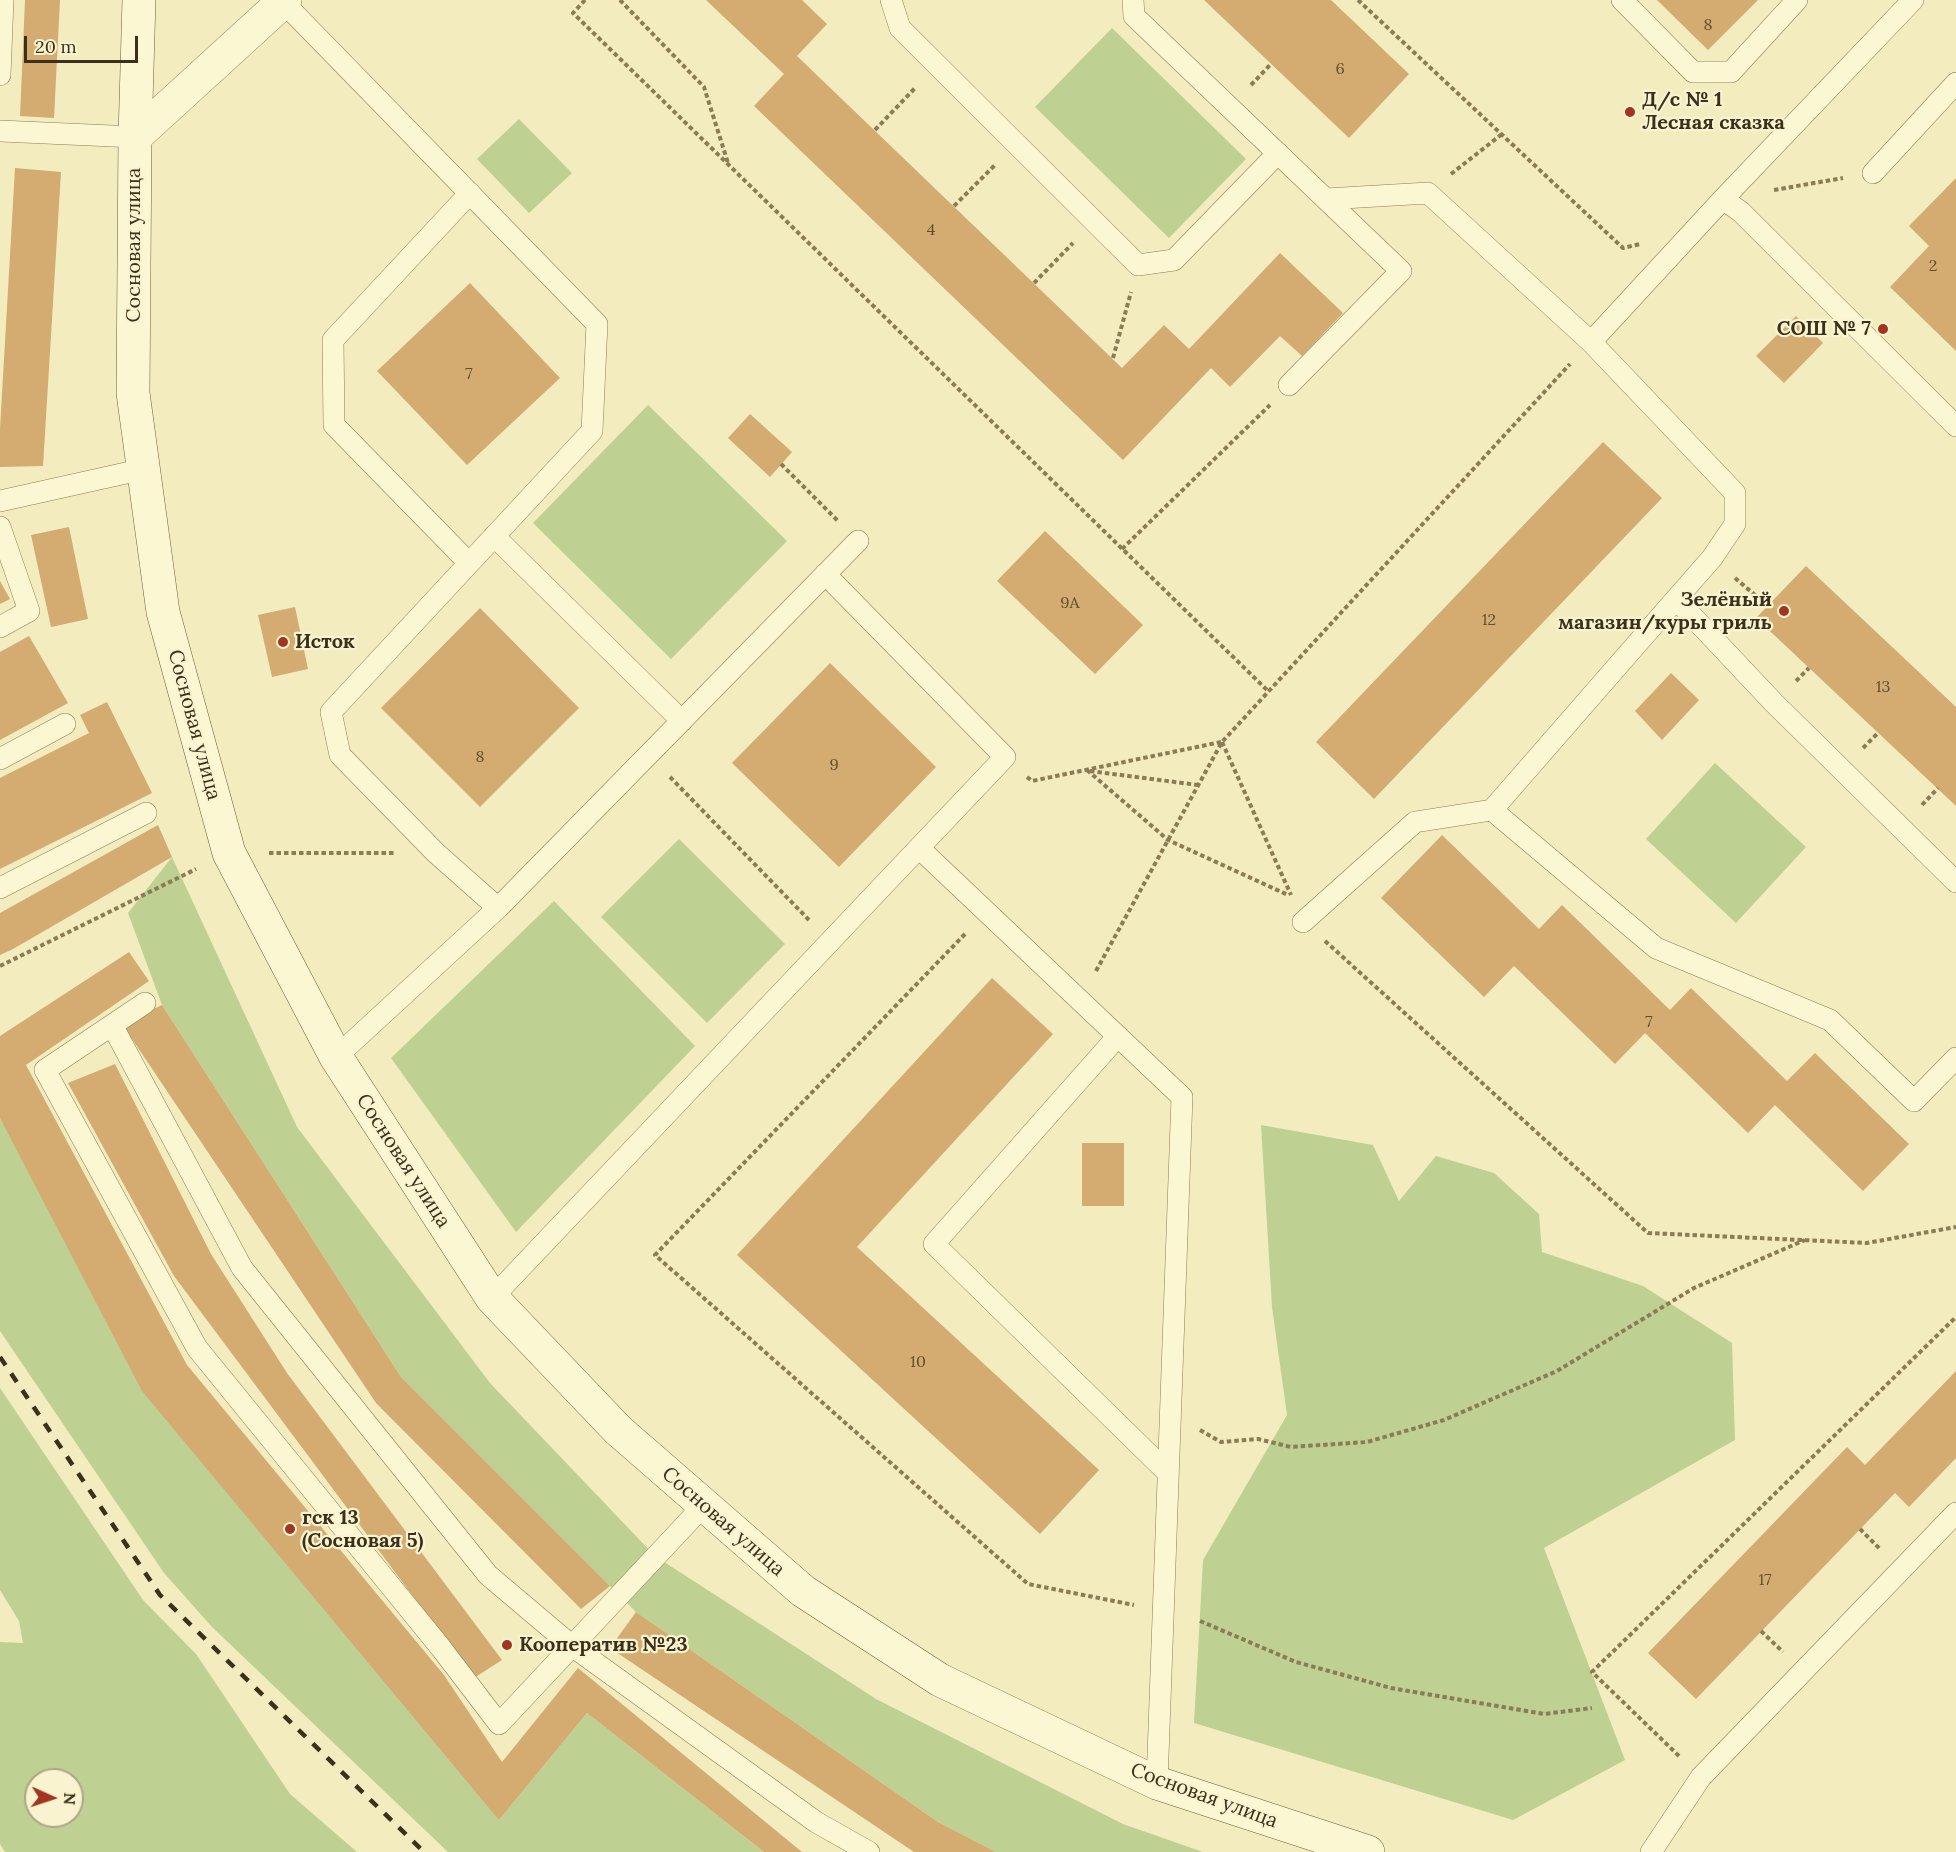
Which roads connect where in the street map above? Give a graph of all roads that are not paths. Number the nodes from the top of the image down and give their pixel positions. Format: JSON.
{"nodes":[{"id":1,"x":3,"y":0,"type":"edge"},
{"id":2,"x":139,"y":0,"type":"edge"},
{"id":3,"x":891,"y":0,"type":"edge"},
{"id":4,"x":1133,"y":0,"type":"edge"},
{"id":5,"x":1622,"y":0,"type":"edge"},
{"id":6,"x":1797,"y":0,"type":"edge"},
{"id":7,"x":1913,"y":0,"type":"edge"},
{"id":8,"x":284,"y":1,"type":"edge"},
{"id":9,"x":0,"y":75,"type":"edge"},
{"id":10,"x":1956,"y":83,"type":"edge"},
{"id":11,"x":0,"y":131,"type":"edge"},
{"id":12,"x":135,"y":137,"type":"junction"},
{"id":13,"x":1278,"y":153,"type":"junction"},
{"id":14,"x":1873,"y":173,"type":"road end"},
{"id":15,"x":470,"y":193,"type":"junction"},
{"id":16,"x":1326,"y":199,"type":"junction"},
{"id":17,"x":1723,"y":199,"type":"junction"},
{"id":18,"x":1590,"y":342,"type":"junction"},
{"id":19,"x":1289,"y":385,"type":"road end"},
{"id":20,"x":1956,"y":426,"type":"edge"},
{"id":21,"x":144,"y":469,"type":"junction"},
{"id":22,"x":0,"y":501,"type":"edge"},
{"id":23,"x":0,"y":527,"type":"edge"},
{"id":24,"x":494,"y":536,"type":"junction"},
{"id":25,"x":858,"y":541,"type":"road end"},
{"id":26,"x":470,"y":563,"type":"junction"},
{"id":27,"x":825,"y":574,"type":"junction"},
{"id":28,"x":1676,"y":599,"type":"junction"},
{"id":29,"x":0,"y":627,"type":"edge"},
{"id":30,"x":682,"y":721,"type":"junction"},
{"id":31,"x":65,"y":724,"type":"dead end"},
{"id":32,"x":0,"y":759,"type":"edge"},
{"id":33,"x":1492,"y":810,"type":"junction"},
{"id":34,"x":146,"y":813,"type":"dead end"},
{"id":35,"x":919,"y":848,"type":"junction"},
{"id":36,"x":1956,"y":882,"type":"edge"},
{"id":37,"x":0,"y":888,"type":"edge"},
{"id":38,"x":498,"y":909,"type":"junction"},
{"id":39,"x":1303,"y":922,"type":"road end"},
{"id":40,"x":145,"y":1003,"type":"dead end"},
{"id":41,"x":112,"y":1026,"type":"junction"},
{"id":42,"x":1118,"y":1036,"type":"junction"},
{"id":43,"x":336,"y":1058,"type":"junction"},
{"id":44,"x":1956,"y":1058,"type":"edge"},
{"id":45,"x":492,"y":1298,"type":"junction"},
{"id":46,"x":1168,"y":1473,"type":"junction"},
{"id":47,"x":704,"y":1505,"type":"junction"},
{"id":48,"x":1956,"y":1513,"type":"edge"},
{"id":49,"x":572,"y":1646,"type":"junction"},
{"id":50,"x":1157,"y":1783,"type":"junction"},
{"id":51,"x":869,"y":1852,"type":"edge"},
{"id":52,"x":1368,"y":1852,"type":"edge"},
{"id":53,"x":1651,"y":1852,"type":"edge"}],
"edges":[{"from":1,"to":9,"type":"lane"},
{"from":2,"to":12,"type":"street","name":"Сосновая улица"},
{"from":3,"to":13,"type":"lane"},
{"from":4,"to":13,"type":"lane"},
{"from":5,"to":6,"type":"lane"},
{"from":7,"to":17,"type":"lane"},
{"from":8,"to":12,"type":"street"},
{"from":8,"to":15,"type":"lane"},
{"from":10,"to":14,"type":"lane"},
{"from":11,"to":12,"type":"lane"},
{"from":12,"to":21,"type":"street","name":"Сосновая улица"},
{"from":13,"to":16,"type":"lane"},
{"from":15,"to":24,"type":"lane"},
{"from":15,"to":26,"type":"lane"},
{"from":16,"to":18,"type":"lane"},
{"from":16,"to":19,"type":"lane"},
{"from":17,"to":18,"type":"lane"},
{"from":17,"to":20,"type":"lane"},
{"from":18,"to":28,"type":"lane"},
{"from":21,"to":22,"type":"lane"},
{"from":21,"to":43,"type":"street","name":"Сосновая улица"},
{"from":23,"to":29,"type":"lane"},
{"from":24,"to":26,"type":"lane"},
{"from":24,"to":30,"type":"lane"},
{"from":25,"to":27,"type":"lane"},
{"from":26,"to":38,"type":"lane"},
{"from":27,"to":30,"type":"lane"},
{"from":27,"to":35,"type":"lane"},
{"from":28,"to":33,"type":"lane"},
{"from":28,"to":36,"type":"lane"},
{"from":30,"to":38,"type":"lane"},
{"from":31,"to":32,"type":"lane"},
{"from":33,"to":39,"type":"lane"},
{"from":33,"to":44,"type":"lane"},
{"from":34,"to":37,"type":"lane"},
{"from":35,"to":42,"type":"lane"},
{"from":35,"to":45,"type":"lane"},
{"from":38,"to":43,"type":"lane"},
{"from":40,"to":41,"type":"lane"},
{"from":41,"to":49,"type":"lane"},
{"from":41,"to":49,"type":"lane"},
{"from":42,"to":46,"type":"lane"},
{"from":42,"to":46,"type":"lane"},
{"from":43,"to":45,"type":"street","name":"Сосновая улица"},
{"from":45,"to":47,"type":"street","name":"Сосновая улица"},
{"from":46,"to":50,"type":"lane"},
{"from":47,"to":49,"type":"lane"},
{"from":47,"to":50,"type":"street","name":"Сосновая улица"},
{"from":48,"to":53,"type":"lane"},
{"from":49,"to":51,"type":"lane"},
{"from":50,"to":52,"type":"street","name":"Сосновая улица"}]}
